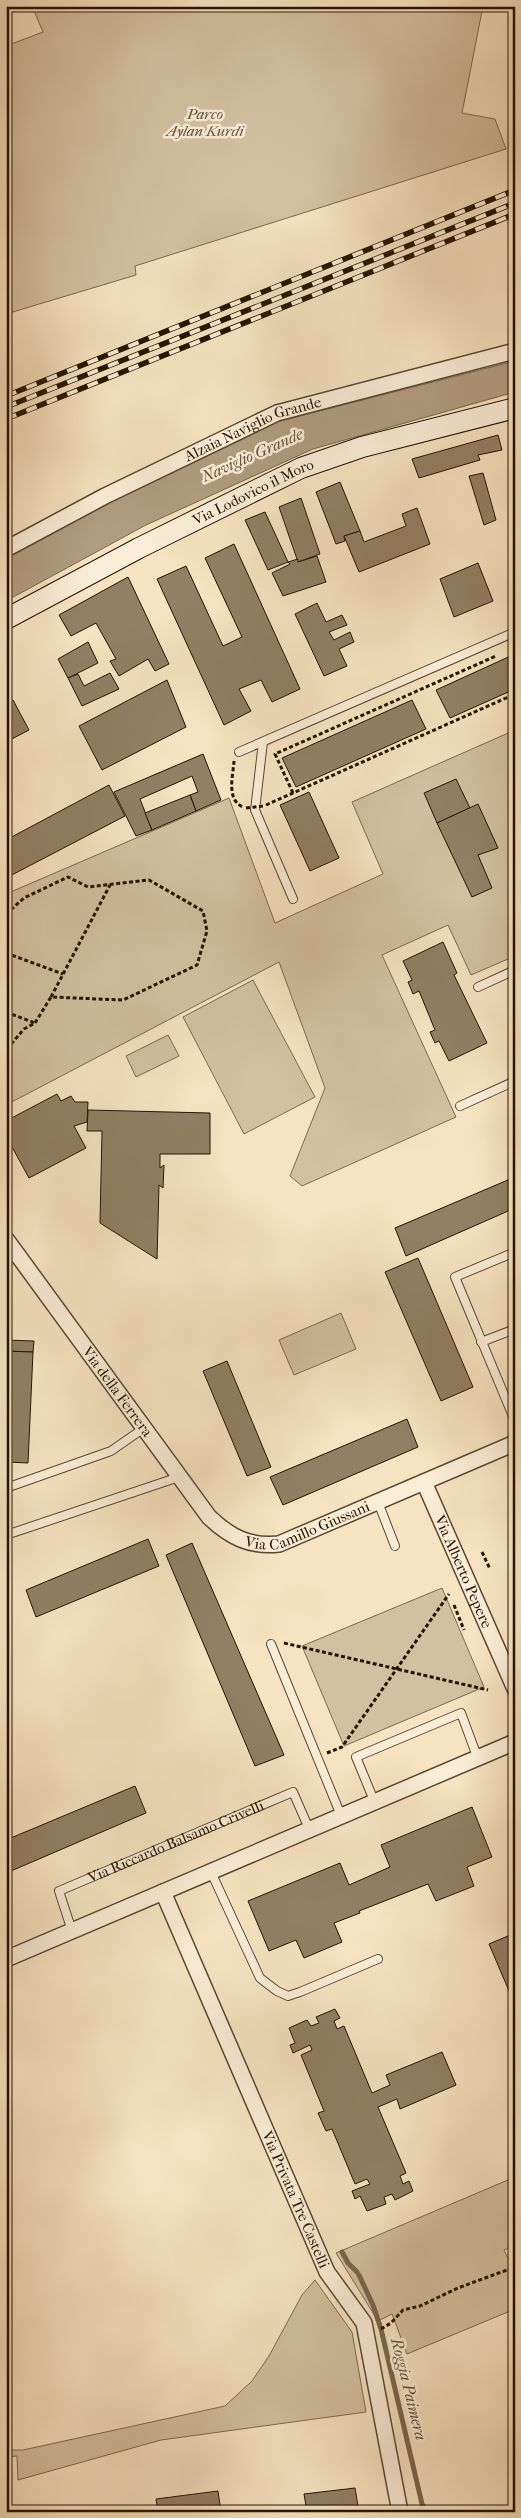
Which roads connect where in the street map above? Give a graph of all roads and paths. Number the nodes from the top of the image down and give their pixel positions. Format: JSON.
{"nodes":[{"id":1,"x":515,"y":351,"type":"edge"},
{"id":2,"x":513,"y":410,"type":"edge"},
{"id":3,"x":6,"y":549,"type":"edge"},
{"id":4,"x":6,"y":618,"type":"edge"},
{"id":5,"x":515,"y":632,"type":"edge"},
{"id":6,"x":497,"y":655,"type":"dead end"},
{"id":7,"x":515,"y":694,"type":"edge"},
{"id":8,"x":263,"y":742,"type":"junction"},
{"id":9,"x":239,"y":752,"type":"joint"},
{"id":10,"x":293,"y":793,"type":"junction"},
{"id":11,"x":110,"y":884,"type":"junction"},
{"id":12,"x":294,"y":899,"type":"dead end"},
{"id":13,"x":6,"y":914,"type":"edge"},
{"id":14,"x":6,"y":953,"type":"edge"},
{"id":15,"x":515,"y":970,"type":"edge"},
{"id":16,"x":63,"y":974,"type":"junction"},
{"id":17,"x":478,"y":987,"type":"dead end"},
{"id":18,"x":51,"y":997,"type":"junction"},
{"id":19,"x":6,"y":1012,"type":"edge"},
{"id":20,"x":35,"y":1023,"type":"junction"},
{"id":21,"x":6,"y":1050,"type":"edge"},
{"id":22,"x":515,"y":1081,"type":"edge"},
{"id":23,"x":460,"y":1106,"type":"dead end"},
{"id":24,"x":6,"y":1239,"type":"edge"},
{"id":25,"x":515,"y":1252,"type":"edge"},
{"id":26,"x":515,"y":1329,"type":"edge"},
{"id":27,"x":481,"y":1342,"type":"junction"},
{"id":28,"x":515,"y":1422,"type":"edge"},
{"id":29,"x":144,"y":1428,"type":"junction"},
{"id":30,"x":515,"y":1443,"type":"edge"},
{"id":31,"x":180,"y":1477,"type":"junction"},
{"id":32,"x":424,"y":1482,"type":"junction"},
{"id":33,"x":6,"y":1488,"type":"edge"},
{"id":34,"x":378,"y":1502,"type":"junction"},
{"id":35,"x":6,"y":1535,"type":"edge"},
{"id":36,"x":235,"y":1538,"type":"joint"},
{"id":37,"x":395,"y":1546,"type":"dead end"},
{"id":38,"x":482,"y":1552,"type":"dead end"},
{"id":39,"x":490,"y":1569,"type":"dead end"},
{"id":40,"x":449,"y":1594,"type":"dead end"},
{"id":41,"x":454,"y":1605,"type":"dead end"},
{"id":42,"x":464,"y":1630,"type":"dead end"},
{"id":43,"x":273,"y":1642,"type":"joint"},
{"id":44,"x":396,"y":1669,"type":"junction"},
{"id":45,"x":515,"y":1689,"type":"edge"},
{"id":46,"x":488,"y":1690,"type":"dead end"},
{"id":47,"x":515,"y":1742,"type":"edge"},
{"id":48,"x":317,"y":1758,"type":"junction"},
{"id":49,"x":478,"y":1759,"type":"junction"},
{"id":50,"x":375,"y":1803,"type":"junction"},
{"id":51,"x":342,"y":1818,"type":"junction"},
{"id":52,"x":310,"y":1831,"type":"junction"},
{"id":53,"x":211,"y":1872,"type":"junction"},
{"id":54,"x":163,"y":1892,"type":"junction"},
{"id":55,"x":72,"y":1931,"type":"junction"},
{"id":56,"x":6,"y":1959,"type":"edge"},
{"id":57,"x":378,"y":1959,"type":"dead end"},
{"id":58,"x":515,"y":2267,"type":"edge"},
{"id":59,"x":367,"y":2336,"type":"junction"},
{"id":60,"x":400,"y":2512,"type":"edge"}],
"edges":[{"from":1,"to":3,"type":"street","name":"Alzaia Naviglio Grande"},
{"from":2,"to":4,"type":"street","name":"Via Lodovico il Moro"},
{"from":5,"to":8,"type":"lane"},
{"from":6,"to":10,"type":"path"},
{"from":7,"to":10,"type":"path"},
{"from":8,"to":9,"type":"lane"},
{"from":8,"to":12,"type":"lane"},
{"from":9,"to":10,"type":"path","bridge":true},
{"from":11,"to":13,"type":"path"},
{"from":11,"to":16,"type":"path"},
{"from":11,"to":18,"type":"path"},
{"from":14,"to":16,"type":"path"},
{"from":15,"to":17,"type":"lane"},
{"from":16,"to":18,"type":"path"},
{"from":18,"to":20,"type":"path"},
{"from":19,"to":20,"type":"path"},
{"from":20,"to":21,"type":"path"},
{"from":22,"to":23,"type":"lane"},
{"from":24,"to":29,"type":"street","name":"Via della Ferrera"},
{"from":25,"to":27,"type":"lane"},
{"from":26,"to":27,"type":"lane"},
{"from":27,"to":28,"type":"lane"},
{"from":29,"to":31,"type":"street","name":"Via della Ferrera"},
{"from":29,"to":33,"type":"lane"},
{"from":30,"to":32,"type":"street","name":"Via Camillo Giussani"},
{"from":31,"to":35,"type":"lane"},
{"from":31,"to":36,"type":"street","name":"Via della Ferrera"},
{"from":32,"to":34,"type":"street","name":"Via Camillo Giussani"},
{"from":32,"to":45,"type":"street","name":"Via Alberto Pepere"},
{"from":34,"to":36,"type":"street","name":"Via Camillo Giussani"},
{"from":34,"to":37,"type":"lane","name":"Via Camillo Giussani"},
{"from":38,"to":39,"type":"path"},
{"from":40,"to":44,"type":"path"},
{"from":41,"to":42,"type":"path"},
{"from":43,"to":44,"type":"path"},
{"from":43,"to":48,"type":"lane"},
{"from":44,"to":46,"type":"path"},
{"from":44,"to":48,"type":"path"},
{"from":47,"to":49,"type":"street"},
{"from":48,"to":51,"type":"lane"},
{"from":49,"to":50,"type":"street"},
{"from":49,"to":50,"type":"lane"},
{"from":50,"to":51,"type":"street"},
{"from":51,"to":52,"type":"street"},
{"from":52,"to":53,"type":"street"},
{"from":52,"to":55,"type":"lane","name":"Via Riccardo Balsamo Crivelli"},
{"from":53,"to":54,"type":"street"},
{"from":53,"to":57,"type":"lane"},
{"from":54,"to":55,"type":"street"},
{"from":54,"to":59,"type":"street","name":"Via Privata Tre Castelli"},
{"from":55,"to":56,"type":"street"},
{"from":58,"to":59,"type":"path"},
{"from":59,"to":60,"type":"street","name":"Via Privata Tre Castelli"}]}
